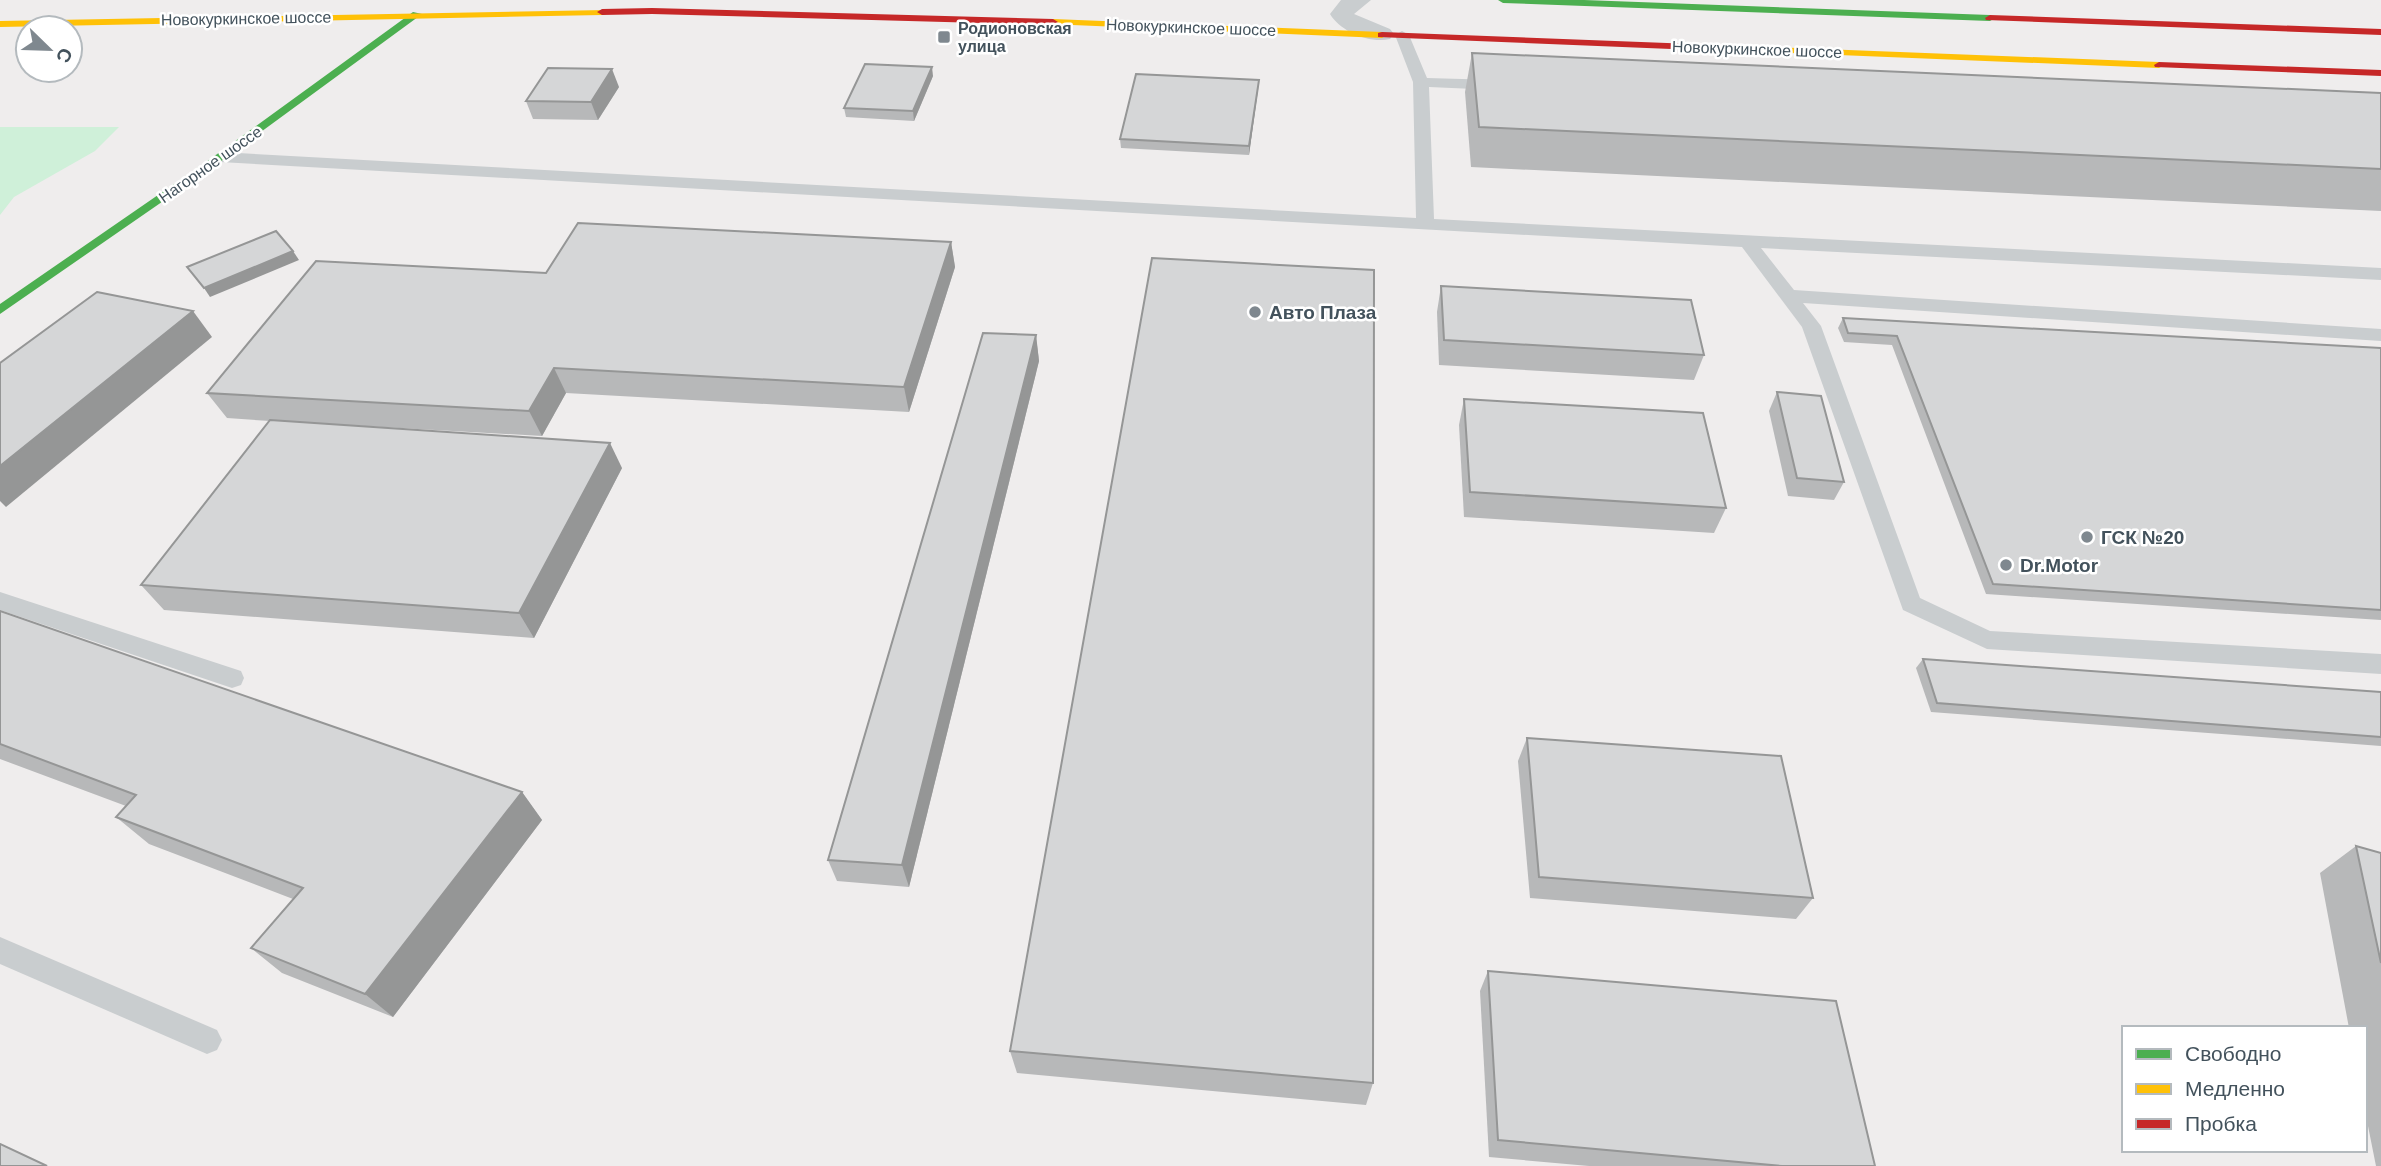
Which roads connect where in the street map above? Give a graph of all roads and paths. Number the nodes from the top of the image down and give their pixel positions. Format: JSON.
{"nodes":[{"id":1,"x":1359,"y":0,"type":"edge"},
{"id":2,"x":1503,"y":0,"type":"edge"},
{"id":3,"x":1076,"y":7,"type":"dead end"},
{"id":4,"x":417,"y":13,"type":"junction"},
{"id":5,"x":1033,"y":21,"type":"junction"},
{"id":6,"x":0,"y":24,"type":"edge"},
{"id":7,"x":2381,"y":32,"type":"edge"},
{"id":8,"x":1391,"y":35,"type":"junction"},
{"id":9,"x":2381,"y":73,"type":"edge"},
{"id":10,"x":1422,"y":82,"type":"junction"},
{"id":11,"x":1519,"y":86,"type":"edge"},
{"id":12,"x":220,"y":158,"type":"junction"},
{"id":13,"x":1425,"y":224,"type":"junction"},
{"id":14,"x":1747,"y":242,"type":"junction"},
{"id":15,"x":2381,"y":274,"type":"edge"},
{"id":16,"x":1789,"y":296,"type":"junction"},
{"id":17,"x":0,"y":310,"type":"edge"},
{"id":18,"x":2381,"y":335,"type":"edge"},
{"id":19,"x":0,"y":601,"type":"edge"},
{"id":20,"x":2381,"y":664,"type":"edge"},
{"id":21,"x":232,"y":678,"type":"dead end"},
{"id":22,"x":0,"y":950,"type":"edge"},
{"id":23,"x":207,"y":1040,"type":"dead end"}],
"edges":[{"from":1,"to":8,"type":"street"},
{"from":2,"to":7,"type":"main road"},
{"from":3,"to":5,"type":"main road"},
{"from":4,"to":5,"type":"main road","name":"Новокуркинское шоссе"},
{"from":4,"to":6,"type":"main road","name":"Новокуркинское шоссе"},
{"from":4,"to":12,"type":"main road","name":"Нагорное шоссе"},
{"from":5,"to":8,"type":"main road","name":"Новокуркинское шоссе"},
{"from":8,"to":9,"type":"main road","name":"Новокуркинское шоссе"},
{"from":8,"to":10,"type":"lane"},
{"from":10,"to":11,"type":"lane"},
{"from":10,"to":13,"type":"lane"},
{"from":12,"to":13,"type":"lane"},
{"from":12,"to":17,"type":"main road","name":"Нагорное шоссе"},
{"from":13,"to":14,"type":"lane"},
{"from":14,"to":15,"type":"lane"},
{"from":14,"to":16,"type":"lane"},
{"from":16,"to":18,"type":"lane"},
{"from":16,"to":20,"type":"lane"},
{"from":19,"to":21,"type":"lane"},
{"from":22,"to":23,"type":"lane"}]}
